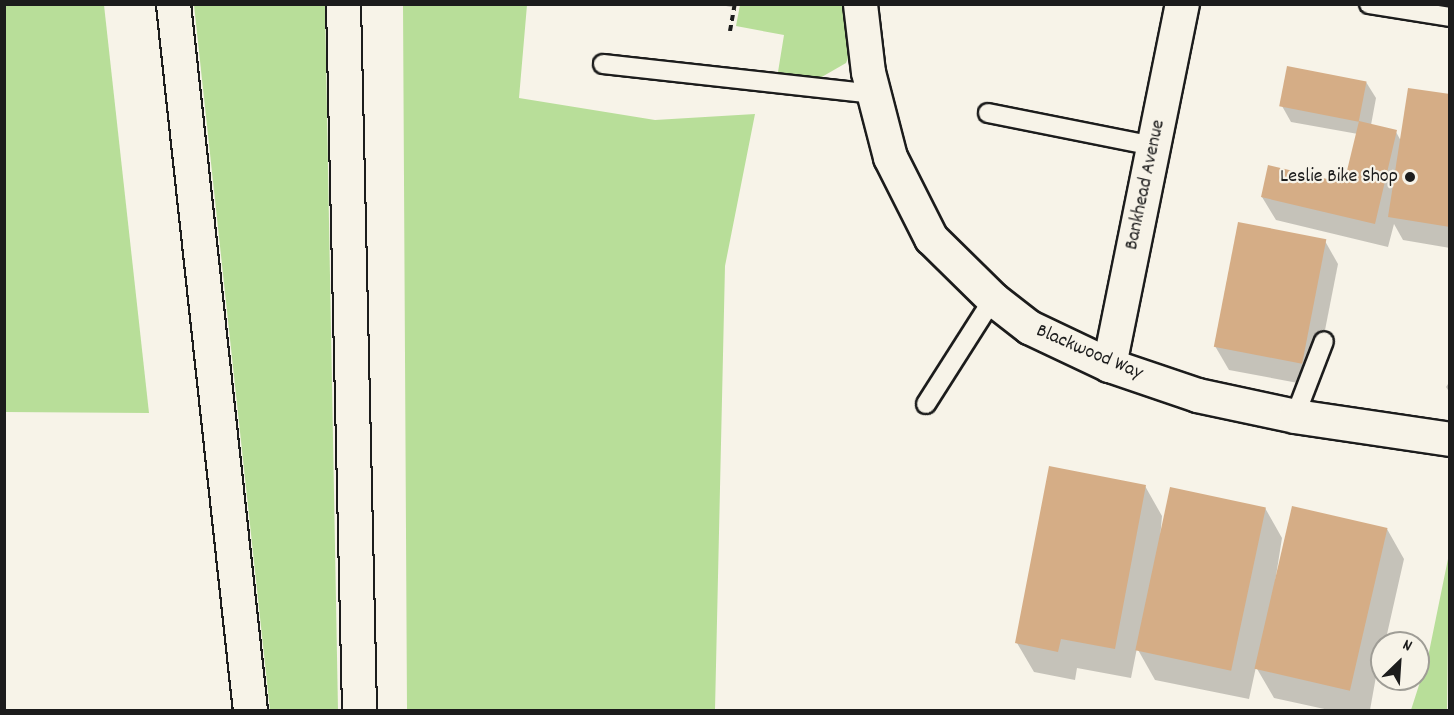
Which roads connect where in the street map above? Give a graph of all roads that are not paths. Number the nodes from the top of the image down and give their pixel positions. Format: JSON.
{"nodes":[{"id":1,"x":173,"y":4,"type":"edge"},
{"id":2,"x":343,"y":4,"type":"edge"},
{"id":3,"x":860,"y":4,"type":"edge"},
{"id":4,"x":1182,"y":4,"type":"edge"},
{"id":5,"x":1369,"y":4,"type":"edge"},
{"id":6,"x":1449,"y":17,"type":"edge"},
{"id":7,"x":603,"y":64,"type":"dead end"},
{"id":8,"x":874,"y":94,"type":"junction"},
{"id":9,"x":988,"y":113,"type":"dead end"},
{"id":10,"x":1154,"y":146,"type":"junction"},
{"id":11,"x":993,"y":299,"type":"junction"},
{"id":12,"x":1324,"y":341,"type":"dead end"},
{"id":13,"x":1108,"y":365,"type":"junction"},
{"id":14,"x":926,"y":404,"type":"dead end"},
{"id":15,"x":1295,"y":416,"type":"junction"},
{"id":16,"x":1449,"y":439,"type":"edge"},
{"id":17,"x":250,"y":711,"type":"edge"},
{"id":18,"x":359,"y":711,"type":"edge"}],
"edges":[{"from":1,"to":17,"type":"main road"},
{"from":2,"to":18,"type":"main road"},
{"from":3,"to":8,"type":"main road","name":"Blackwood Way"},
{"from":4,"to":10,"type":"main road","name":"Bankhead Avenue"},
{"from":5,"to":6,"type":"lane"},
{"from":7,"to":8,"type":"lane"},
{"from":8,"to":11,"type":"main road","name":"Blackwood Way"},
{"from":9,"to":10,"type":"lane"},
{"from":10,"to":13,"type":"main road","name":"Bankhead Avenue"},
{"from":11,"to":13,"type":"main road","name":"Blackwood Way"},
{"from":11,"to":14,"type":"lane"},
{"from":12,"to":15,"type":"lane"},
{"from":13,"to":15,"type":"main road","name":"Blackwood Way"},
{"from":15,"to":16,"type":"main road","name":"Blackwood Way"}]}
